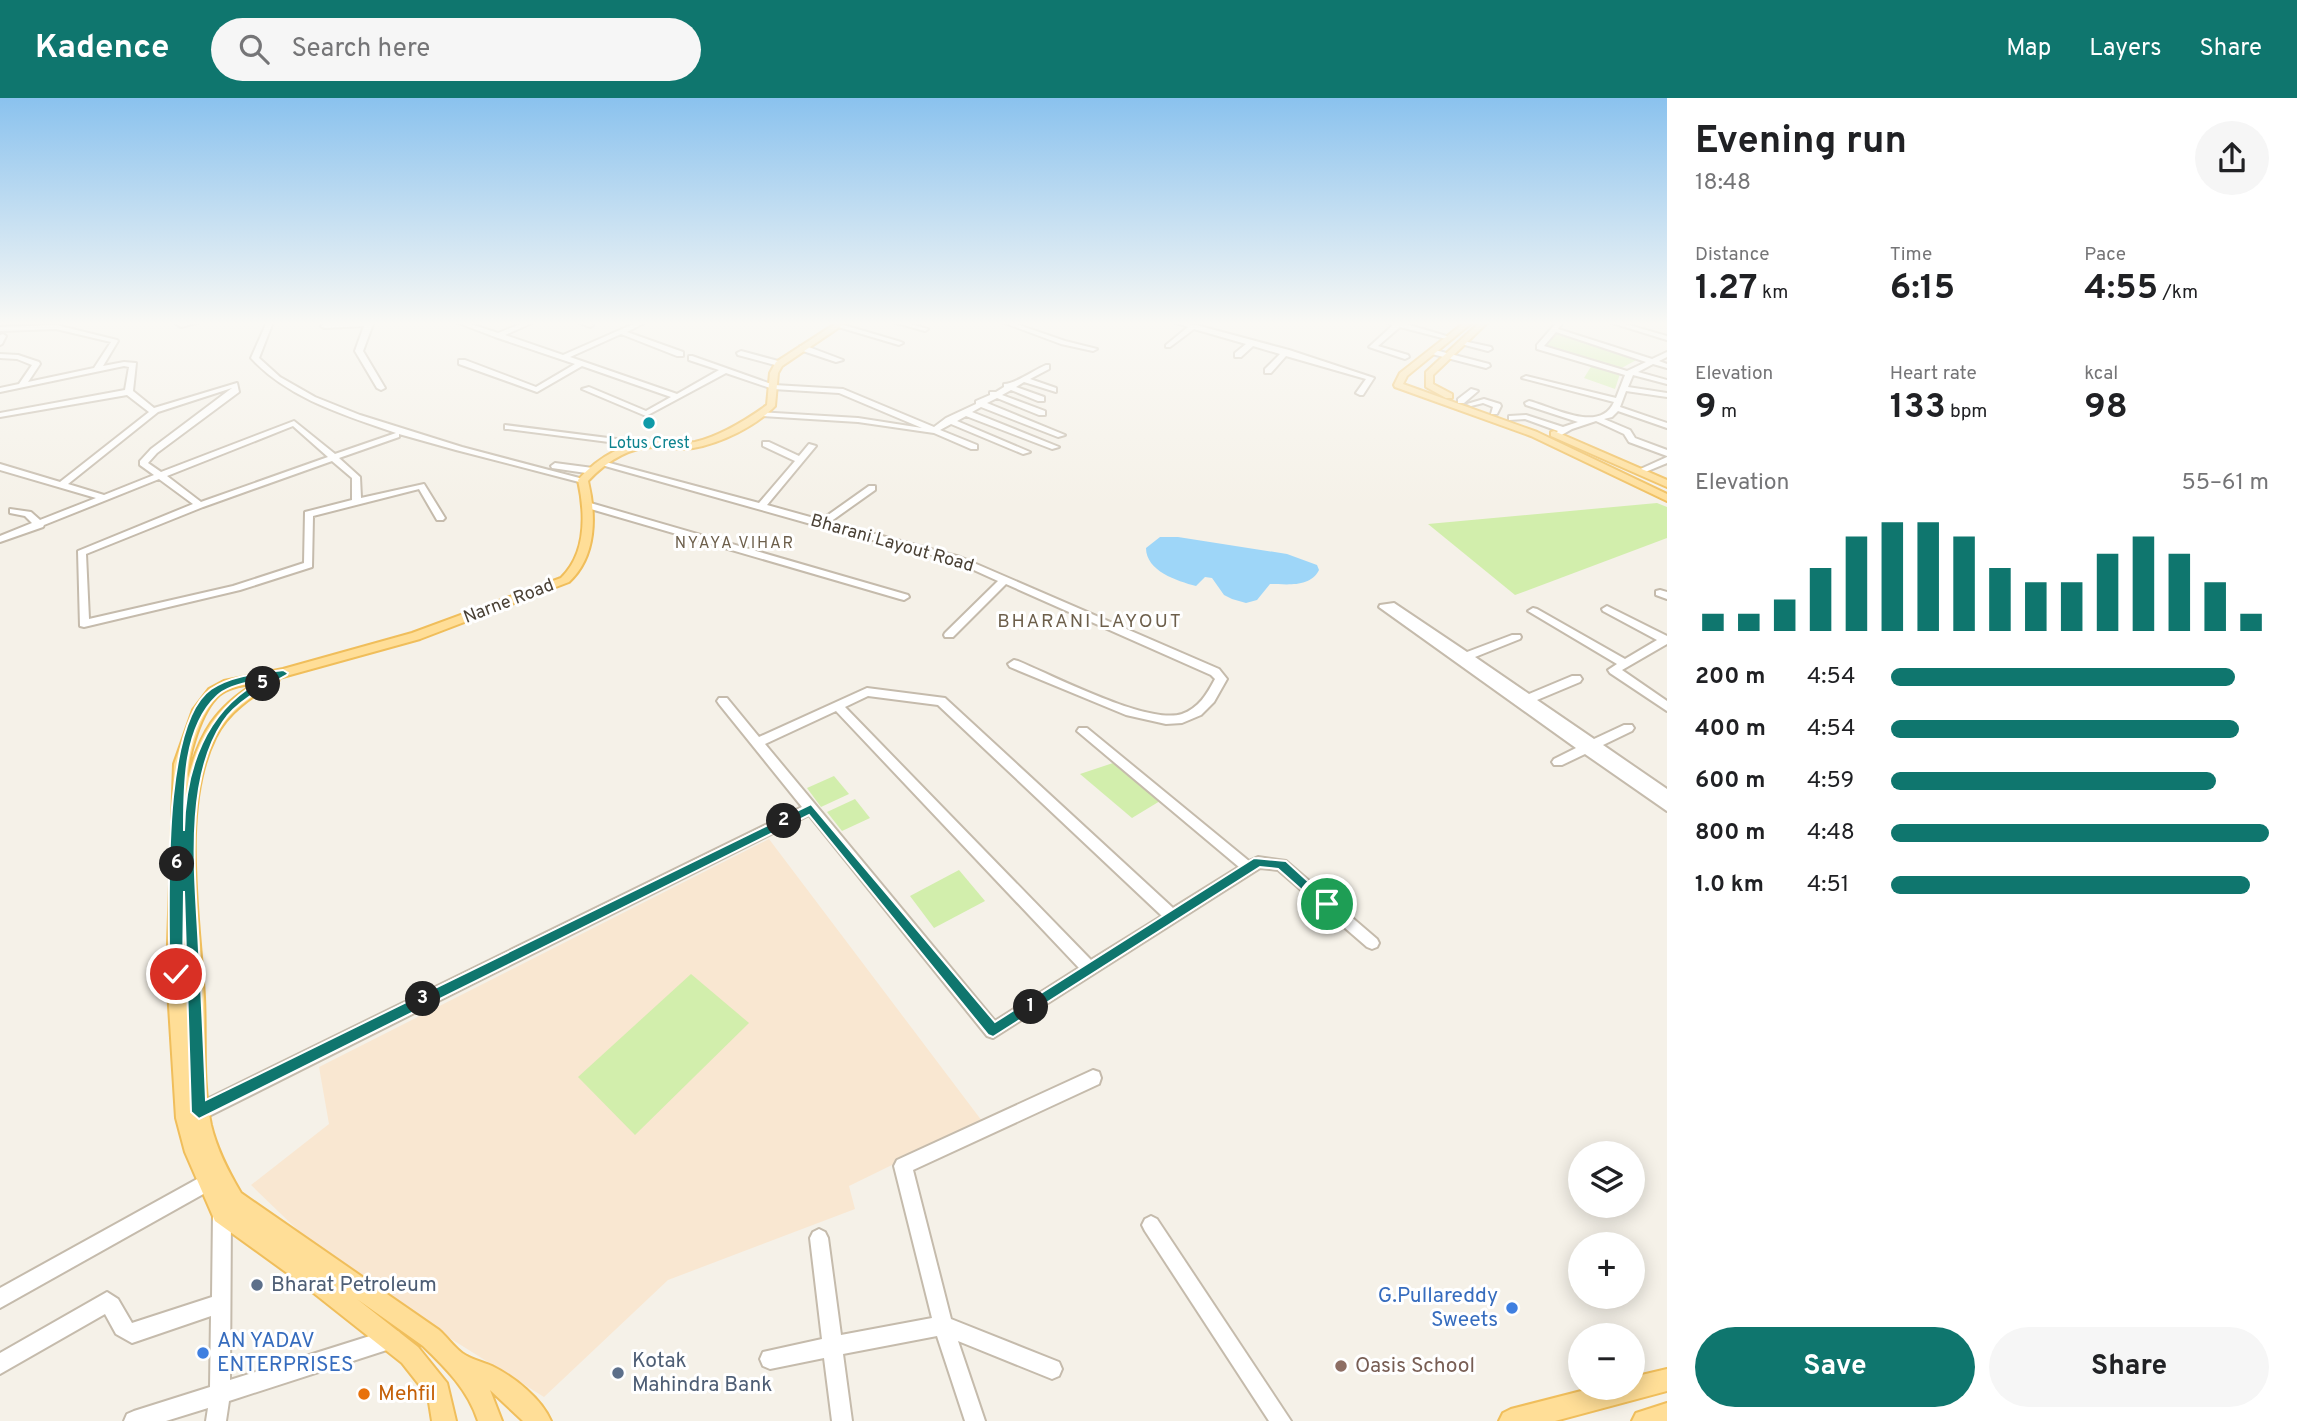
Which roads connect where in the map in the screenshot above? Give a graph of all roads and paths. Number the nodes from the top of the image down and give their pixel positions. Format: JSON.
{"nodes":[{"id":1,"x":32,"y":384,"type":"edge"},
{"id":2,"x":130,"y":384,"type":"edge"},
{"id":3,"x":287,"y":384,"type":"edge"},
{"id":4,"x":297,"y":384,"type":"edge"},
{"id":5,"x":379,"y":384,"type":"edge"},
{"id":6,"x":520,"y":384,"type":"edge"},
{"id":7,"x":547,"y":384,"type":"edge"},
{"id":8,"x":642,"y":384,"type":"edge"},
{"id":9,"x":700,"y":384,"type":"edge"},
{"id":10,"x":765,"y":384,"type":"edge"},
{"id":11,"x":775,"y":384,"type":"edge"},
{"id":12,"x":1012,"y":384,"type":"edge"},
{"id":13,"x":1035,"y":384,"type":"edge"},
{"id":14,"x":1367,"y":384,"type":"edge"},
{"id":15,"x":1399,"y":384,"type":"edge"},
{"id":16,"x":1430,"y":384,"type":"edge"},
{"id":17,"x":1545,"y":384,"type":"edge"},
{"id":18,"x":1625,"y":384,"type":"edge"},
{"id":19,"x":21,"y":386,"type":"joint"},
{"id":20,"x":1007,"y":386,"type":"junction"},
{"id":21,"x":774,"y":387,"type":"junction"},
{"id":22,"x":382,"y":388,"type":"dead end"},
{"id":23,"x":1623,"y":388,"type":"junction"},
{"id":24,"x":586,"y":389,"type":"dead end"},
{"id":25,"x":0,"y":390,"type":"edge"},
{"id":26,"x":1053,"y":390,"type":"dead end"},
{"id":27,"x":1474,"y":391,"type":"dead end"},
{"id":28,"x":128,"y":392,"type":"junction"},
{"id":29,"x":1360,"y":393,"type":"dead end"},
{"id":30,"x":993,"y":394,"type":"junction"},
{"id":31,"x":1667,"y":395,"type":"edge"},
{"id":32,"x":677,"y":396,"type":"junction"},
{"id":33,"x":1041,"y":399,"type":"dead end"},
{"id":34,"x":1466,"y":402,"type":"junction"},
{"id":35,"x":979,"y":403,"type":"junction"},
{"id":36,"x":1529,"y":403,"type":"dead end"},
{"id":37,"x":1617,"y":405,"type":"junction"},
{"id":38,"x":152,"y":411,"type":"junction"},
{"id":39,"x":964,"y":412,"type":"junction"},
{"id":40,"x":1042,"y":413,"type":"dead end"},
{"id":41,"x":761,"y":414,"type":"junction"},
{"id":42,"x":0,"y":415,"type":"edge"},
{"id":43,"x":1597,"y":419,"type":"junction"},
{"id":44,"x":949,"y":420,"type":"junction"},
{"id":45,"x":1584,"y":421,"type":"junction"},
{"id":46,"x":1667,"y":426,"type":"edge"},
{"id":47,"x":508,"y":427,"type":"dead end"},
{"id":48,"x":931,"y":432,"type":"junction"},
{"id":49,"x":1561,"y":432,"type":"junction"},
{"id":50,"x":396,"y":435,"type":"dead end"},
{"id":51,"x":1061,"y":435,"type":"dead end"},
{"id":52,"x":640,"y":444,"type":"junction"},
{"id":53,"x":766,"y":444,"type":"dead end"},
{"id":54,"x":812,"y":446,"type":"dead end"},
{"id":55,"x":974,"y":447,"type":"dead end"},
{"id":56,"x":1055,"y":447,"type":"dead end"},
{"id":57,"x":1026,"y":452,"type":"dead end"},
{"id":58,"x":1667,"y":453,"type":"edge"},
{"id":59,"x":333,"y":457,"type":"junction"},
{"id":60,"x":800,"y":460,"type":"junction"},
{"id":61,"x":1667,"y":460,"type":"edge"},
{"id":62,"x":1655,"y":466,"type":"junction"},
{"id":63,"x":0,"y":467,"type":"edge"},
{"id":64,"x":597,"y":468,"type":"junction"},
{"id":65,"x":1640,"y":471,"type":"junction"},
{"id":66,"x":1667,"y":471,"type":"edge"},
{"id":67,"x":163,"y":476,"type":"junction"},
{"id":68,"x":583,"y":481,"type":"junction"},
{"id":69,"x":1667,"y":484,"type":"edge"},
{"id":70,"x":61,"y":485,"type":"junction"},
{"id":71,"x":872,"y":488,"type":"dead end"},
{"id":72,"x":106,"y":498,"type":"junction"},
{"id":73,"x":1667,"y":498,"type":"edge"},
{"id":74,"x":357,"y":502,"type":"junction"},
{"id":75,"x":200,"y":505,"type":"junction"},
{"id":76,"x":587,"y":505,"type":"junction"},
{"id":77,"x":761,"y":507,"type":"junction"},
{"id":78,"x":13,"y":511,"type":"dead end"},
{"id":79,"x":440,"y":517,"type":"dead end"},
{"id":80,"x":821,"y":524,"type":"junction"},
{"id":81,"x":40,"y":525,"type":"junction"},
{"id":82,"x":0,"y":539,"type":"edge"},
{"id":83,"x":1004,"y":580,"type":"junction"},
{"id":84,"x":904,"y":597,"type":"dead end"},
{"id":85,"x":1607,"y":609,"type":"dead end"},
{"id":86,"x":1532,"y":611,"type":"dead end"},
{"id":87,"x":949,"y":635,"type":"dead end"},
{"id":88,"x":1516,"y":636,"type":"dead end"},
{"id":89,"x":1666,"y":640,"type":"edge"},
{"id":90,"x":1466,"y":656,"type":"junction"},
{"id":91,"x":1623,"y":663,"type":"junction"},
{"id":92,"x":1014,"y":664,"type":"dead end"},
{"id":93,"x":283,"y":673,"type":"junction"},
{"id":94,"x":1576,"y":678,"type":"dead end"},
{"id":95,"x":1528,"y":699,"type":"junction"},
{"id":96,"x":723,"y":701,"type":"dead end"},
{"id":97,"x":838,"y":706,"type":"junction"},
{"id":98,"x":1667,"y":707,"type":"edge"},
{"id":99,"x":1628,"y":728,"type":"dead end"},
{"id":100,"x":1083,"y":731,"type":"dead end"},
{"id":101,"x":757,"y":743,"type":"junction"},
{"id":102,"x":1590,"y":747,"type":"junction"},
{"id":103,"x":1558,"y":762,"type":"dead end"},
{"id":104,"x":1667,"y":796,"type":"edge"},
{"id":105,"x":1667,"y":806,"type":"edge"},
{"id":106,"x":811,"y":808,"type":"junction"},
{"id":107,"x":1249,"y":868,"type":"junction"},
{"id":108,"x":1173,"y":917,"type":"junction"},
{"id":109,"x":1372,"y":943,"type":"dead end"},
{"id":110,"x":1090,"y":969,"type":"junction"},
{"id":111,"x":1093,"y":1077,"type":"dead end"},
{"id":112,"x":199,"y":1112,"type":"junction"},
{"id":113,"x":208,"y":1182,"type":"junction"},
{"id":114,"x":222,"y":1214,"type":"junction"},
{"id":115,"x":1151,"y":1225,"type":"dead end"},
{"id":116,"x":818,"y":1238,"type":"dead end"},
{"id":117,"x":0,"y":1298,"type":"edge"},
{"id":118,"x":222,"y":1303,"type":"junction"},
{"id":119,"x":943,"y":1325,"type":"junction"},
{"id":120,"x":393,"y":1339,"type":"junction"},
{"id":121,"x":833,"y":1347,"type":"junction"},
{"id":122,"x":769,"y":1359,"type":"dead end"},
{"id":123,"x":458,"y":1363,"type":"junction"},
{"id":124,"x":0,"y":1364,"type":"edge"},
{"id":125,"x":1052,"y":1369,"type":"dead end"},
{"id":126,"x":1667,"y":1380,"type":"edge"},
{"id":127,"x":220,"y":1396,"type":"junction"},
{"id":128,"x":1667,"y":1415,"type":"edge"},
{"id":129,"x":134,"y":1421,"type":"edge"},
{"id":130,"x":216,"y":1421,"type":"edge"},
{"id":131,"x":444,"y":1421,"type":"edge"},
{"id":132,"x":490,"y":1421,"type":"edge"},
{"id":133,"x":539,"y":1421,"type":"edge"},
{"id":134,"x":842,"y":1421,"type":"edge"},
{"id":135,"x":975,"y":1421,"type":"edge"},
{"id":136,"x":1281,"y":1421,"type":"edge"},
{"id":137,"x":1511,"y":1421,"type":"edge"},
{"id":138,"x":1644,"y":1421,"type":"edge"}],
"edges":[{"from":1,"to":19,"type":"street"},
{"from":2,"to":28,"type":"street"},
{"from":3,"to":68,"type":"street"},
{"from":4,"to":64,"type":"street"},
{"from":5,"to":22,"type":"street"},
{"from":6,"to":7,"type":"street"},
{"from":8,"to":32,"type":"street"},
{"from":9,"to":32,"type":"street"},
{"from":10,"to":21,"type":"street"},
{"from":11,"to":21,"type":"main road"},
{"from":12,"to":20,"type":"street"},
{"from":13,"to":26,"type":"street"},
{"from":14,"to":29,"type":"street"},
{"from":15,"to":73,"type":"main road"},
{"from":16,"to":34,"type":"main road"},
{"from":17,"to":37,"type":"street"},
{"from":18,"to":23,"type":"street"},
{"from":19,"to":25,"type":"street"},
{"from":20,"to":30,"type":"street"},
{"from":20,"to":33,"type":"street"},
{"from":21,"to":41,"type":"main road"},
{"from":21,"to":48,"type":"street"},
{"from":23,"to":31,"type":"street"},
{"from":23,"to":37,"type":"street"},
{"from":24,"to":32,"type":"street"},
{"from":27,"to":34,"type":"street"},
{"from":28,"to":38,"type":"street"},
{"from":28,"to":42,"type":"street"},
{"from":30,"to":35,"type":"street"},
{"from":30,"to":40,"type":"street"},
{"from":34,"to":49,"type":"main road"},
{"from":35,"to":39,"type":"street"},
{"from":35,"to":51,"type":"street"},
{"from":36,"to":45,"type":"street"},
{"from":37,"to":43,"type":"street"},
{"from":37,"to":46,"type":"street"},
{"from":38,"to":67,"type":"street"},
{"from":38,"to":70,"type":"street"},
{"from":39,"to":44,"type":"street"},
{"from":39,"to":56,"type":"street"},
{"from":41,"to":48,"type":"street"},
{"from":41,"to":52,"type":"main road"},
{"from":43,"to":45,"type":"street"},
{"from":43,"to":58,"type":"street"},
{"from":44,"to":48,"type":"street"},
{"from":44,"to":57,"type":"street"},
{"from":45,"to":49,"type":"street"},
{"from":47,"to":52,"type":"street"},
{"from":48,"to":55,"type":"street"},
{"from":49,"to":65,"type":"main road"},
{"from":50,"to":59,"type":"street"},
{"from":52,"to":64,"type":"main road"},
{"from":53,"to":60,"type":"street"},
{"from":54,"to":60,"type":"street"},
{"from":59,"to":67,"type":"street"},
{"from":59,"to":74,"type":"street"},
{"from":59,"to":75,"type":"street"},
{"from":60,"to":77,"type":"street"},
{"from":61,"to":62,"type":"street"},
{"from":62,"to":65,"type":"street"},
{"from":62,"to":66,"type":"street"},
{"from":63,"to":70,"type":"street"},
{"from":64,"to":68,"type":"main road"},
{"from":64,"to":77,"type":"street","name":"Bharani Layout Road"},
{"from":65,"to":69,"type":"main road"},
{"from":67,"to":72,"type":"street"},
{"from":67,"to":75,"type":"street"},
{"from":68,"to":76,"type":"main road","name":"Narne Road"},
{"from":70,"to":72,"type":"street"},
{"from":71,"to":80,"type":"street"},
{"from":72,"to":81,"type":"street"},
{"from":74,"to":75,"type":"street"},
{"from":74,"to":79,"type":"street"},
{"from":76,"to":84,"type":"street"},
{"from":76,"to":93,"type":"main road","name":"Narne Road"},
{"from":77,"to":80,"type":"street","name":"Bharani Layout Road"},
{"from":78,"to":81,"type":"street"},
{"from":80,"to":83,"type":"street","name":"Bharani Layout Road"},
{"from":81,"to":82,"type":"street"},
{"from":83,"to":87,"type":"street"},
{"from":83,"to":92,"type":"street","name":"Bharani Layout Road"},
{"from":85,"to":89,"type":"street"},
{"from":86,"to":91,"type":"street"},
{"from":88,"to":90,"type":"street"},
{"from":89,"to":91,"type":"street"},
{"from":90,"to":95,"type":"street"},
{"from":90,"to":102,"type":"street"},
{"from":91,"to":98,"type":"street"},
{"from":93,"to":112,"type":"main road","name":"Narne Road"},
{"from":93,"to":113,"type":"main road","name":"Narne Road"},
{"from":94,"to":95,"type":"street"},
{"from":95,"to":102,"type":"street"},
{"from":96,"to":101,"type":"street"},
{"from":97,"to":101,"type":"street"},
{"from":97,"to":108,"type":"street"},
{"from":97,"to":110,"type":"street"},
{"from":99,"to":102,"type":"street"},
{"from":100,"to":107,"type":"street"},
{"from":101,"to":106,"type":"street"},
{"from":102,"to":103,"type":"street"},
{"from":102,"to":104,"type":"street"},
{"from":102,"to":105,"type":"street"},
{"from":106,"to":110,"type":"street"},
{"from":106,"to":112,"type":"street"},
{"from":107,"to":108,"type":"street"},
{"from":107,"to":109,"type":"street"},
{"from":108,"to":110,"type":"street"},
{"from":111,"to":119,"type":"street"},
{"from":112,"to":123,"type":"main road","name":"Narne Road"},
{"from":113,"to":114,"type":"main road","name":"Narne Road"},
{"from":113,"to":117,"type":"street"},
{"from":114,"to":118,"type":"street"},
{"from":114,"to":120,"type":"main road"},
{"from":115,"to":136,"type":"street"},
{"from":116,"to":121,"type":"street"},
{"from":118,"to":124,"type":"street"},
{"from":118,"to":127,"type":"street"},
{"from":119,"to":121,"type":"street"},
{"from":119,"to":125,"type":"street"},
{"from":119,"to":135,"type":"street"},
{"from":120,"to":127,"type":"street"},
{"from":120,"to":131,"type":"main road"},
{"from":121,"to":122,"type":"street"},
{"from":121,"to":134,"type":"street"},
{"from":123,"to":132,"type":"main road","name":"Narne Road"},
{"from":123,"to":133,"type":"main road"},
{"from":126,"to":137,"type":"main road"},
{"from":127,"to":129,"type":"street"},
{"from":127,"to":130,"type":"street"},
{"from":128,"to":138,"type":"main road"}]}
